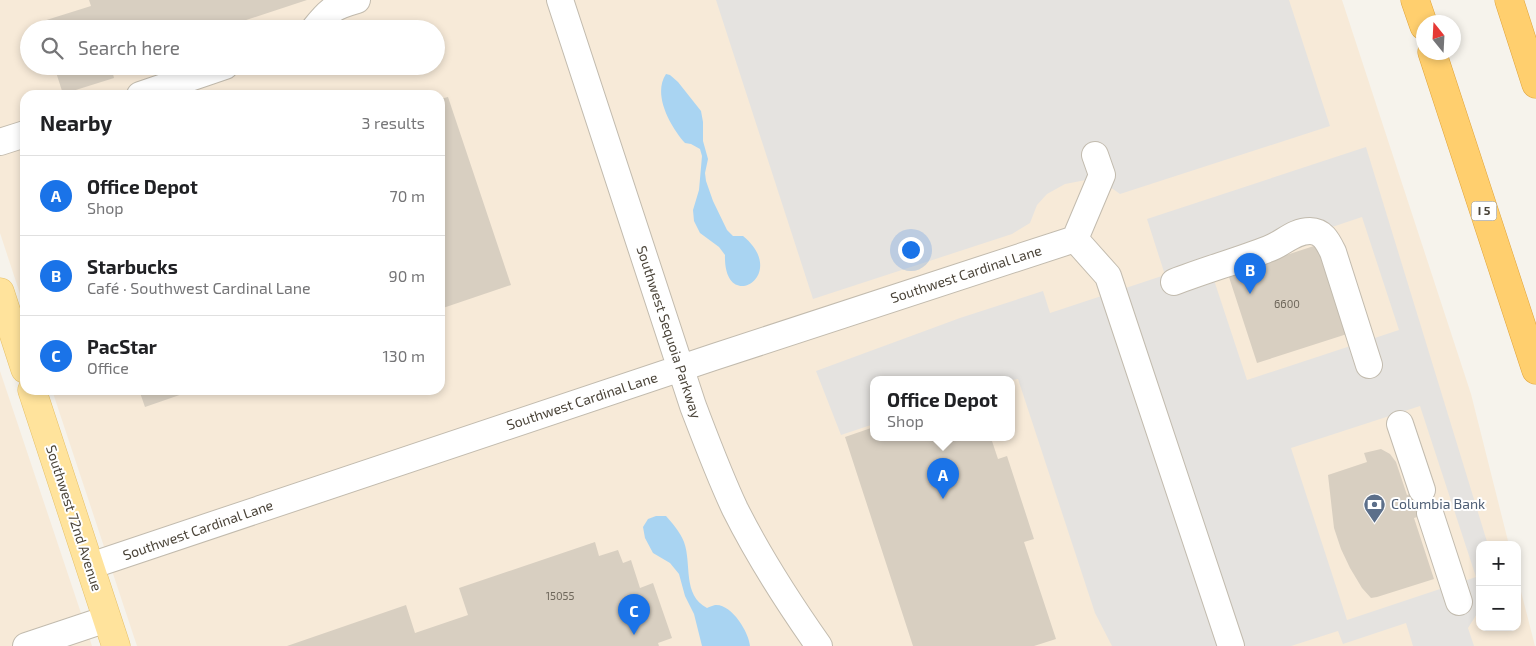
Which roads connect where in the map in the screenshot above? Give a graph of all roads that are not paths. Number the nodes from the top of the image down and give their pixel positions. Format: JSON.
{"nodes":[{"id":1,"x":357,"y":0,"type":"edge"},
{"id":2,"x":560,"y":0,"type":"edge"},
{"id":3,"x":1415,"y":0,"type":"edge"},
{"id":4,"x":1512,"y":10,"type":"edge"},
{"id":5,"x":1420,"y":15,"type":"edge"},
{"id":6,"x":321,"y":20,"type":"edge"},
{"id":7,"x":1536,"y":43,"type":"edge"},
{"id":8,"x":1435,"y":60,"type":"edge"},
{"id":9,"x":199,"y":75,"type":"edge"},
{"id":10,"x":1536,"y":84,"type":"edge"},
{"id":11,"x":155,"y":90,"type":"edge"},
{"id":12,"x":20,"y":136,"type":"edge"},
{"id":13,"x":0,"y":142,"type":"edge"},
{"id":14,"x":1095,"y":155,"type":"dead end"},
{"id":15,"x":1075,"y":239,"type":"junction"},
{"id":16,"x":1174,"y":282,"type":"dead end"},
{"id":17,"x":0,"y":292,"type":"edge"},
{"id":18,"x":20,"y":354,"type":"edge"},
{"id":19,"x":1370,"y":365,"type":"dead end"},
{"id":20,"x":681,"y":368,"type":"junction"},
{"id":21,"x":1536,"y":370,"type":"edge"},
{"id":22,"x":34,"y":395,"type":"edge"},
{"id":23,"x":1400,"y":424,"type":"dead end"},
{"id":24,"x":90,"y":566,"type":"junction"},
{"id":25,"x":1459,"y":602,"type":"dead end"},
{"id":26,"x":107,"y":619,"type":"junction"},
{"id":27,"x":29,"y":646,"type":"edge"},
{"id":28,"x":116,"y":646,"type":"edge"},
{"id":29,"x":819,"y":646,"type":"edge"},
{"id":30,"x":1231,"y":646,"type":"edge"}],
"edges":[{"from":1,"to":6,"type":"street"},
{"from":2,"to":20,"type":"street","name":"Southwest Sequoia Parkway"},
{"from":3,"to":5,"type":"highway"},
{"from":4,"to":7,"type":"highway"},
{"from":4,"to":10,"type":"highway"},
{"from":8,"to":21,"type":"highway","number":"I 5"},
{"from":9,"to":11,"type":"street"},
{"from":12,"to":13,"type":"street"},
{"from":14,"to":15,"type":"street"},
{"from":15,"to":20,"type":"street","name":"Southwest Cardinal Lane"},
{"from":15,"to":30,"type":"street"},
{"from":16,"to":19,"type":"street"},
{"from":17,"to":18,"type":"main road"},
{"from":20,"to":24,"type":"street","name":"Southwest Cardinal Lane"},
{"from":20,"to":29,"type":"street","name":"Southwest Sequoia Parkway"},
{"from":22,"to":24,"type":"main road","name":"Southwest 72nd Avenue"},
{"from":23,"to":25,"type":"street"},
{"from":24,"to":26,"type":"main road","name":"Southwest 72nd Avenue"},
{"from":26,"to":27,"type":"street"},
{"from":26,"to":28,"type":"main road","name":"Southwest 72nd Avenue"}]}
